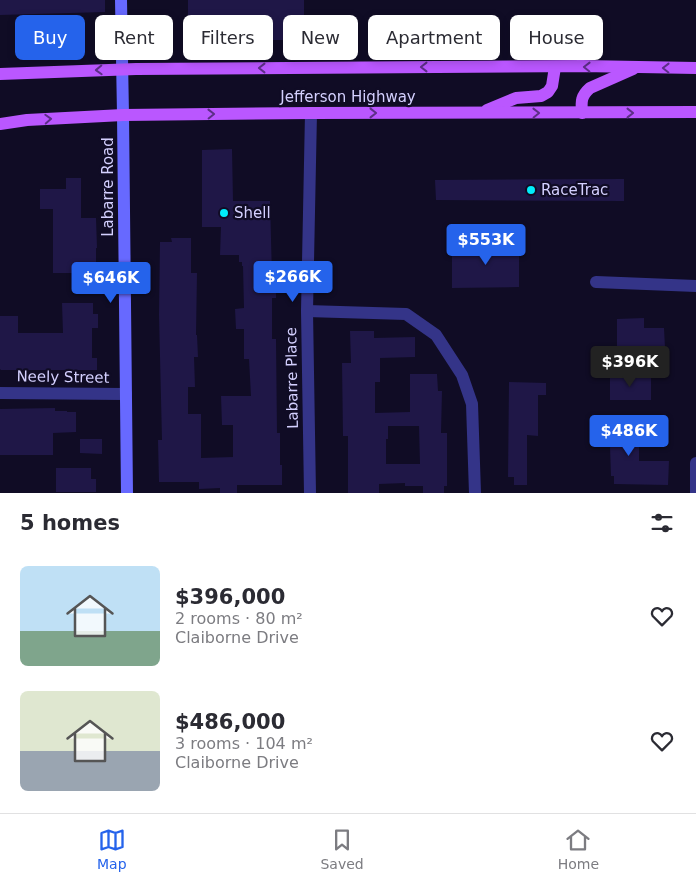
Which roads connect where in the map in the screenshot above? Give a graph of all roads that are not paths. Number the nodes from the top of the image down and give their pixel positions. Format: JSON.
{"nodes":[{"id":1,"x":121,"y":0,"type":"edge"},
{"id":2,"x":555,"y":67,"type":"junction"},
{"id":3,"x":635,"y":67,"type":"junction"},
{"id":4,"x":696,"y":68,"type":"edge"},
{"id":5,"x":122,"y":70,"type":"junction"},
{"id":6,"x":0,"y":74,"type":"edge"},
{"id":7,"x":696,"y":112,"type":"edge"},
{"id":8,"x":311,"y":113,"type":"junction"},
{"id":9,"x":480,"y":113,"type":"junction"},
{"id":10,"x":582,"y":113,"type":"junction"},
{"id":11,"x":123,"y":115,"type":"junction"},
{"id":12,"x":0,"y":124,"type":"edge"},
{"id":13,"x":596,"y":282,"type":"dead end"},
{"id":14,"x":696,"y":286,"type":"edge"},
{"id":15,"x":307,"y":311,"type":"junction"},
{"id":16,"x":0,"y":393,"type":"edge"},
{"id":17,"x":126,"y":394,"type":"junction"},
{"id":18,"x":696,"y":463,"type":"edge"},
{"id":19,"x":127,"y":493,"type":"edge"},
{"id":20,"x":310,"y":493,"type":"edge"},
{"id":21,"x":475,"y":493,"type":"edge"},
{"id":22,"x":696,"y":493,"type":"edge"}],
"edges":[{"from":1,"to":5,"type":"street","name":"Labarre Road"},
{"from":3,"to":2,"type":"main road","name":"Jefferson Highway","one_way":true},
{"from":2,"to":5,"type":"main road","name":"Jefferson Highway","one_way":true},
{"from":2,"to":9,"type":"main road"},
{"from":4,"to":3,"type":"main road","name":"Jefferson Highway","one_way":true},
{"from":3,"to":10,"type":"main road"},
{"from":5,"to":6,"type":"main road","name":"Jefferson Highway","one_way":true},
{"from":5,"to":11,"type":"street","name":"Labarre Road"},
{"from":10,"to":7,"type":"main road","name":"Jefferson Highway","one_way":true},
{"from":8,"to":9,"type":"main road","name":"Jefferson Highway","one_way":true},
{"from":11,"to":8,"type":"main road","name":"Jefferson Highway","one_way":true},
{"from":8,"to":15,"type":"street","name":"Labarre Place"},
{"from":9,"to":10,"type":"main road","name":"Jefferson Highway","one_way":true},
{"from":12,"to":11,"type":"main road","name":"Jefferson Highway","one_way":true},
{"from":11,"to":17,"type":"street","name":"Labarre Road"},
{"from":13,"to":14,"type":"street"},
{"from":15,"to":20,"type":"street","name":"Labarre Place"},
{"from":15,"to":21,"type":"street"},
{"from":16,"to":17,"type":"street","name":"Neely Street"},
{"from":17,"to":19,"type":"street","name":"Labarre Road"},
{"from":18,"to":22,"type":"street"}]}
